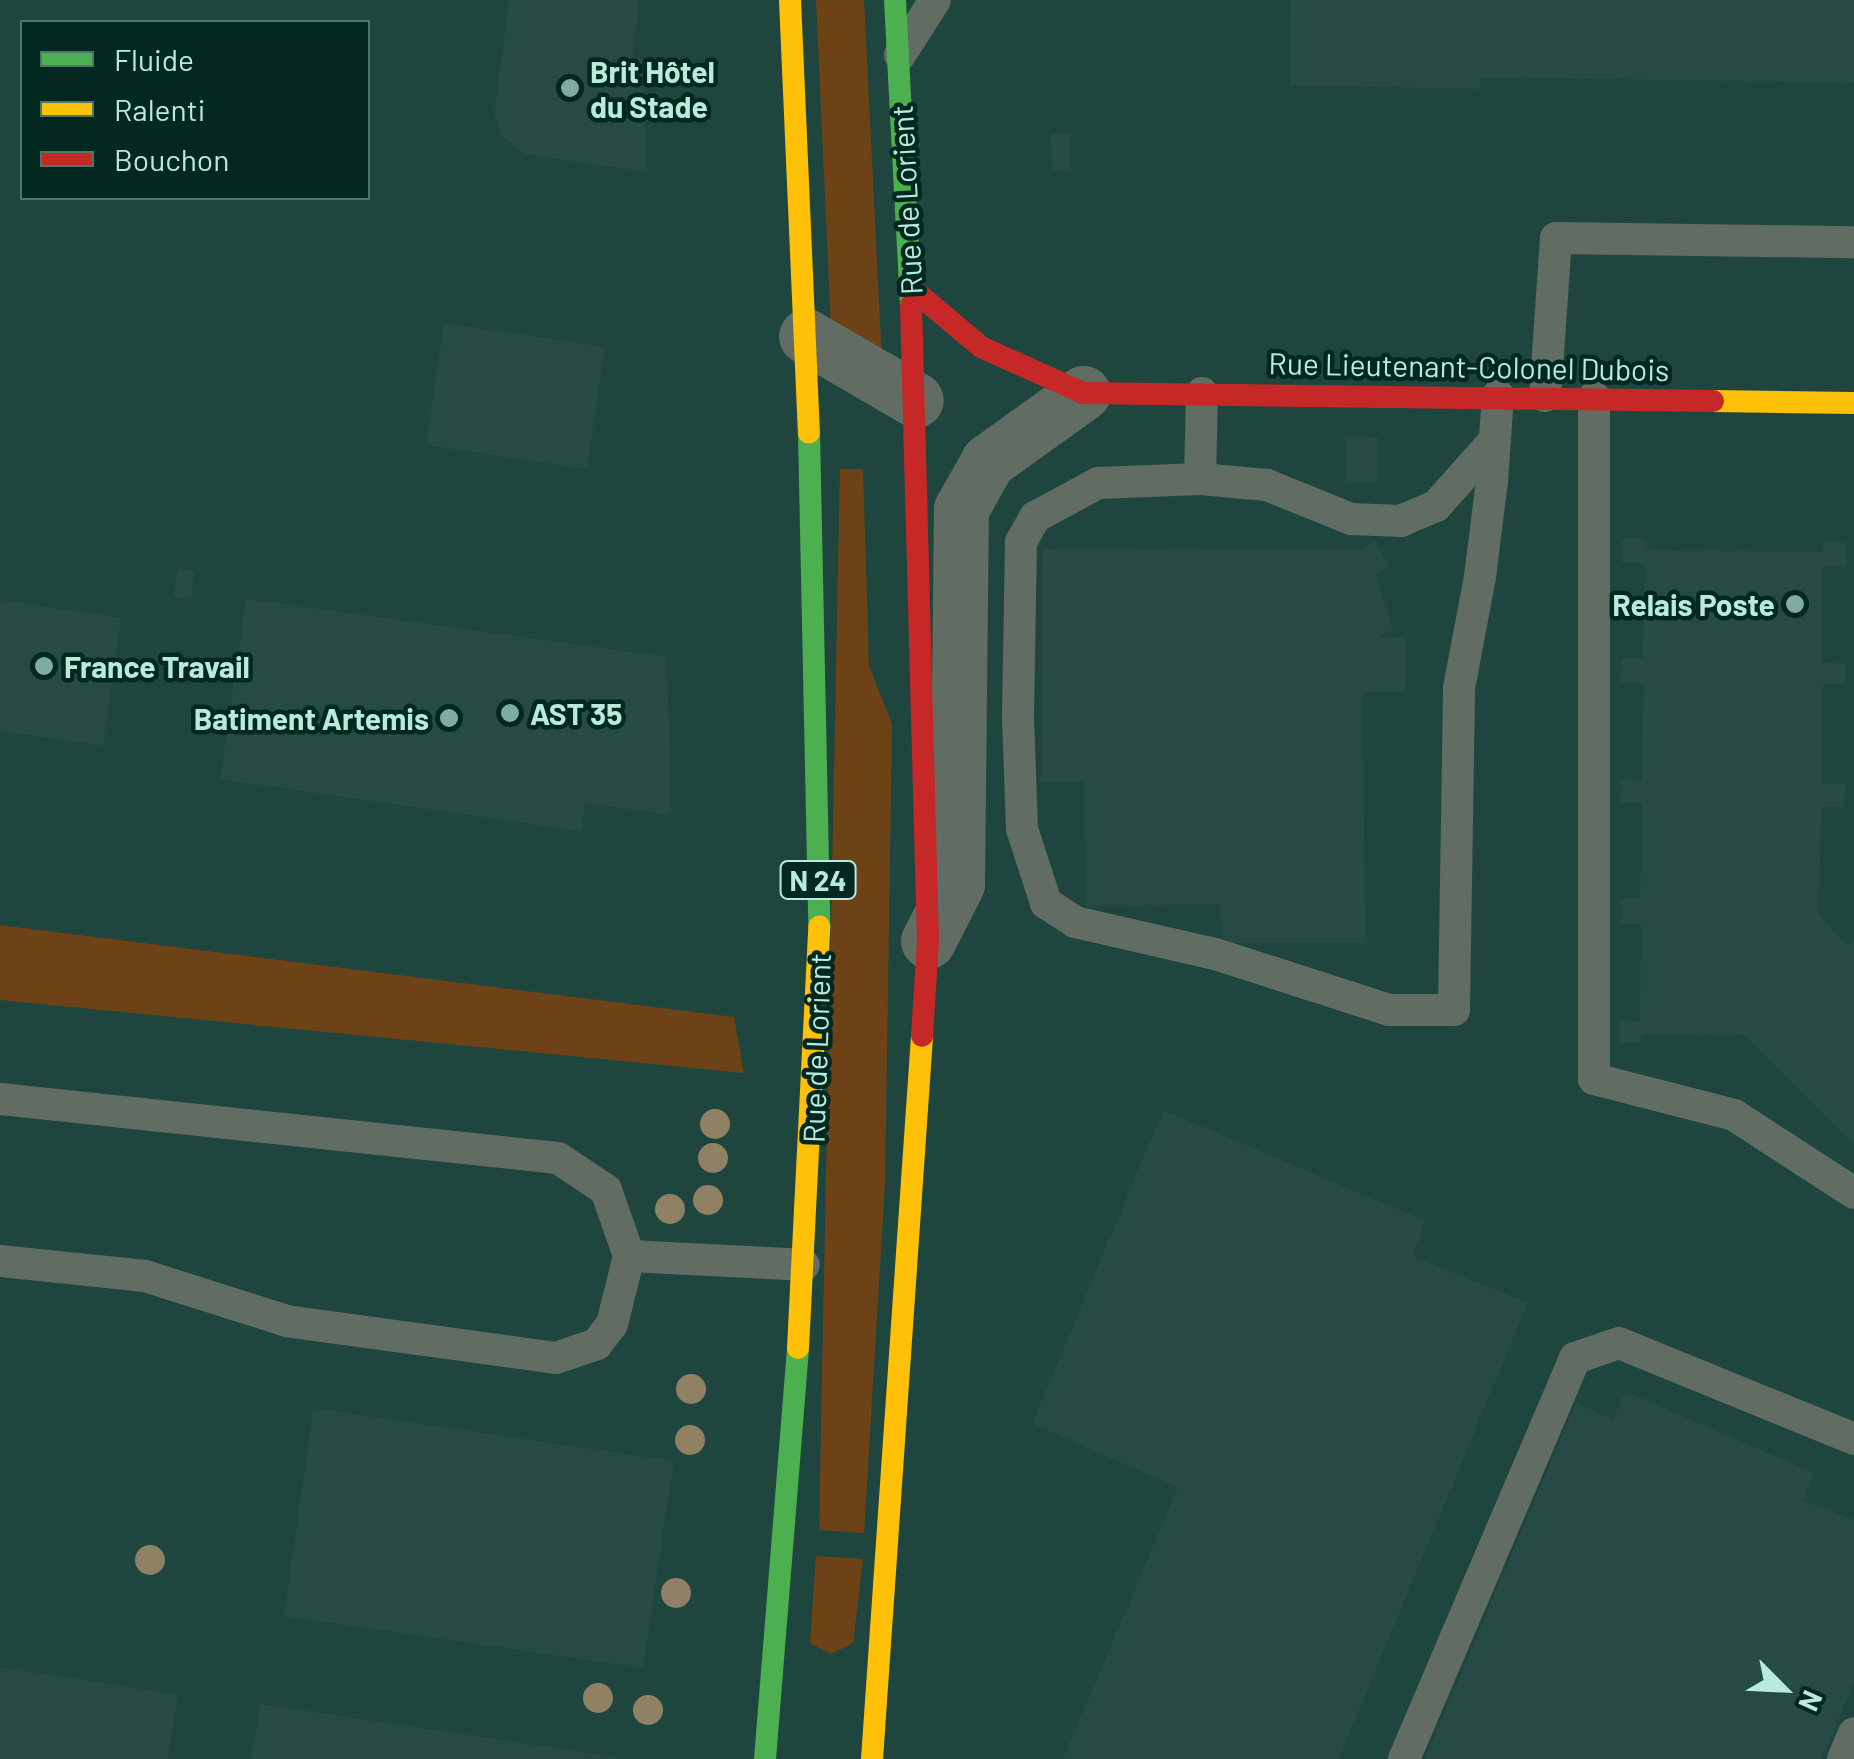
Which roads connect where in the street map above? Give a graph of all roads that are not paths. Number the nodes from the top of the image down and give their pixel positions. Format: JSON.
{"nodes":[{"id":1,"x":790,"y":0,"type":"edge"},
{"id":2,"x":895,"y":0,"type":"edge"},
{"id":3,"x":935,"y":0,"type":"edge"},
{"id":4,"x":898,"y":58,"type":"junction"},
{"id":5,"x":1854,"y":242,"type":"edge"},
{"id":6,"x":911,"y":288,"type":"junction"},
{"id":7,"x":806,"y":336,"type":"junction"},
{"id":8,"x":1083,"y":393,"type":"junction"},
{"id":9,"x":1202,"y":393,"type":"junction"},
{"id":10,"x":1498,"y":395,"type":"junction"},
{"id":11,"x":1546,"y":396,"type":"junction"},
{"id":12,"x":1594,"y":397,"type":"junction"},
{"id":13,"x":916,"y":400,"type":"junction"},
{"id":14,"x":1854,"y":403,"type":"edge"},
{"id":15,"x":1494,"y":440,"type":"junction"},
{"id":16,"x":1200,"y":480,"type":"junction"},
{"id":17,"x":928,"y":941,"type":"junction"},
{"id":18,"x":0,"y":1099,"type":"edge"},
{"id":19,"x":1854,"y":1193,"type":"edge"},
{"id":20,"x":629,"y":1256,"type":"junction"},
{"id":21,"x":0,"y":1260,"type":"edge"},
{"id":22,"x":804,"y":1265,"type":"junction"},
{"id":23,"x":1854,"y":1439,"type":"edge"},
{"id":24,"x":1854,"y":1733,"type":"edge"},
{"id":25,"x":765,"y":1759,"type":"edge"},
{"id":26,"x":872,"y":1759,"type":"edge"},
{"id":27,"x":1404,"y":1759,"type":"edge"},
{"id":28,"x":1843,"y":1759,"type":"edge"}],
"edges":[{"from":1,"to":7,"type":"main road","name":"Rue de Lorient","number":"N 24"},
{"from":2,"to":4,"type":"main road","name":"Rue de Lorient"},
{"from":3,"to":4,"type":"lane"},
{"from":4,"to":6,"type":"main road","name":"Rue de Lorient"},
{"from":5,"to":11,"type":"lane"},
{"from":6,"to":8,"type":"main road"},
{"from":6,"to":13,"type":"main road","name":"Rue de Lorient"},
{"from":7,"to":13,"type":"street"},
{"from":7,"to":22,"type":"main road","name":"Rue de Lorient","number":"N 24"},
{"from":8,"to":9,"type":"main road","name":"Rue Lieutenant-Colonel Dubois"},
{"from":8,"to":17,"type":"street","name":"Rue de Lorient"},
{"from":9,"to":10,"type":"main road","name":"Rue Lieutenant-Colonel Dubois"},
{"from":9,"to":16,"type":"lane"},
{"from":10,"to":11,"type":"main road","name":"Rue Lieutenant-Colonel Dubois"},
{"from":10,"to":15,"type":"lane"},
{"from":11,"to":12,"type":"main road","name":"Rue Lieutenant-Colonel Dubois"},
{"from":12,"to":14,"type":"main road","name":"Rue Lieutenant-Colonel Dubois"},
{"from":12,"to":19,"type":"lane"},
{"from":13,"to":17,"type":"main road","name":"Rue de Lorient"},
{"from":15,"to":16,"type":"lane"},
{"from":15,"to":16,"type":"lane"},
{"from":17,"to":26,"type":"main road","name":"Rue de Lorient"},
{"from":18,"to":20,"type":"lane"},
{"from":20,"to":21,"type":"lane"},
{"from":20,"to":22,"type":"lane"},
{"from":22,"to":25,"type":"main road","name":"Rue de Lorient","number":"N 24"},
{"from":23,"to":27,"type":"lane"},
{"from":24,"to":28,"type":"lane"}]}
